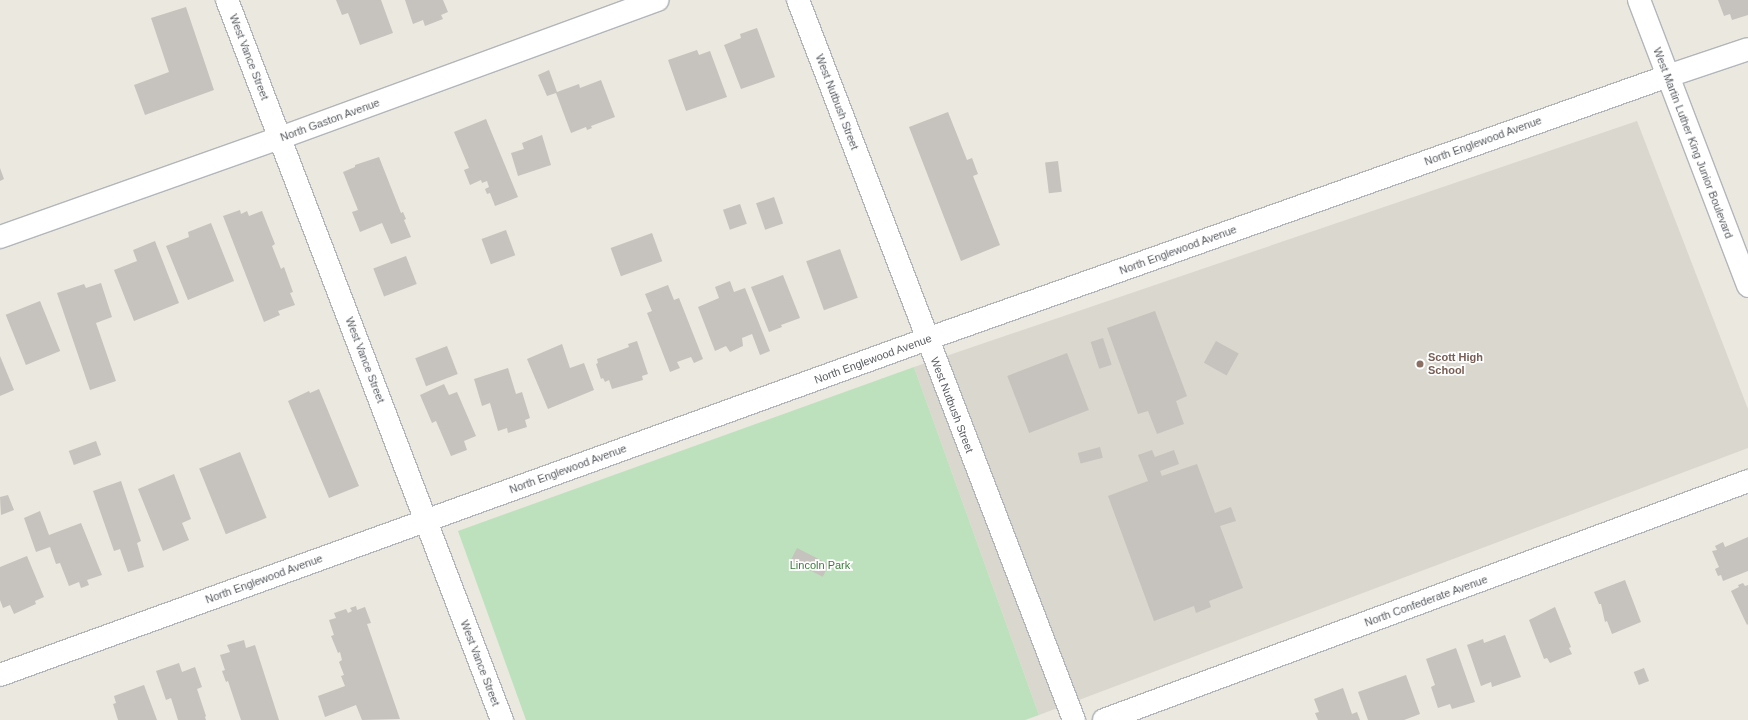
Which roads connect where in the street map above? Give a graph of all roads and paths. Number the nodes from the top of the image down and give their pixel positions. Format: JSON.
{"nodes":[{"id":1,"x":227,"y":0,"type":"edge"},
{"id":2,"x":658,"y":0,"type":"edge"},
{"id":3,"x":798,"y":0,"type":"edge"},
{"id":4,"x":1639,"y":0,"type":"edge"},
{"id":5,"x":1748,"y":49,"type":"edge"},
{"id":6,"x":1668,"y":76,"type":"junction"},
{"id":7,"x":280,"y":138,"type":"junction"},
{"id":8,"x":0,"y":236,"type":"edge"},
{"id":9,"x":1748,"y":286,"type":"edge"},
{"id":10,"x":927,"y":339,"type":"junction"},
{"id":11,"x":1748,"y":481,"type":"edge"},
{"id":12,"x":426,"y":520,"type":"junction"},
{"id":13,"x":0,"y":675,"type":"edge"},
{"id":14,"x":502,"y":720,"type":"edge"},
{"id":15,"x":1074,"y":720,"type":"edge"},
{"id":16,"x":1104,"y":720,"type":"edge"}],
"edges":[{"from":1,"to":7,"type":"street","name":"West Vance Street"},
{"from":2,"to":7,"type":"street","name":"North Gaston Avenue"},
{"from":3,"to":10,"type":"street","name":"West Nutbush Street"},
{"from":4,"to":6,"type":"street","name":"West Martin Luther King Junior Boulevard"},
{"from":5,"to":6,"type":"street","name":"North Englewood Avenue"},
{"from":6,"to":9,"type":"street","name":"West Martin Luther King Junior Boulevard"},
{"from":6,"to":10,"type":"street","name":"North Englewood Avenue"},
{"from":7,"to":8,"type":"street","name":"North Gaston Avenue"},
{"from":7,"to":12,"type":"street","name":"West Vance Street"},
{"from":10,"to":12,"type":"street","name":"North Englewood Avenue"},
{"from":10,"to":15,"type":"street","name":"West Nutbush Street"},
{"from":11,"to":16,"type":"street","name":"North Confederate Avenue"},
{"from":12,"to":13,"type":"street","name":"North Englewood Avenue"},
{"from":12,"to":14,"type":"street","name":"West Vance Street"}]}
